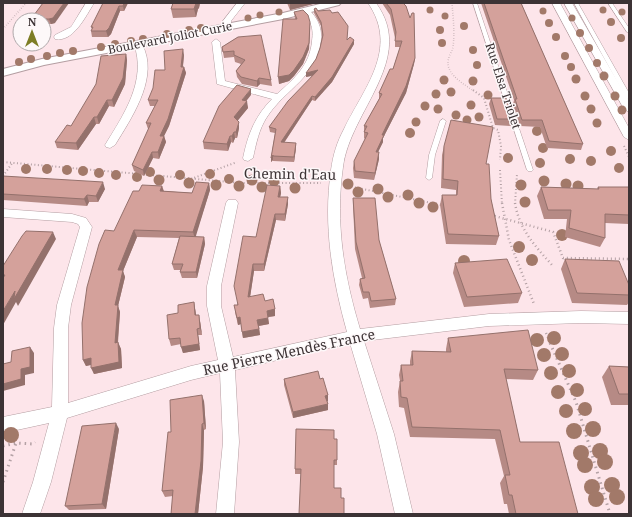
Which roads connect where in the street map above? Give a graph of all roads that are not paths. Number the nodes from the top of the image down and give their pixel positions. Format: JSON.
{"nodes":[{"id":1,"x":90,"y":3,"type":"edge"},
{"id":2,"x":240,"y":3,"type":"edge"},
{"id":3,"x":336,"y":3,"type":"edge"},
{"id":4,"x":372,"y":3,"type":"edge"},
{"id":5,"x":475,"y":3,"type":"edge"},
{"id":6,"x":556,"y":3,"type":"edge"},
{"id":7,"x":568,"y":3,"type":"edge"},
{"id":8,"x":576,"y":3,"type":"edge"},
{"id":9,"x":610,"y":3,"type":"edge"},
{"id":10,"x":305,"y":11,"type":"junction"},
{"id":11,"x":228,"y":27,"type":"junction"},
{"id":12,"x":629,"y":31,"type":"edge"},
{"id":13,"x":58,"y":37,"type":"dead end"},
{"id":14,"x":216,"y":42,"type":"dead end"},
{"id":15,"x":138,"y":44,"type":"junction"},
{"id":16,"x":3,"y":73,"type":"edge"},
{"id":17,"x":278,"y":97,"type":"junction"},
{"id":18,"x":629,"y":98,"type":"edge"},
{"id":19,"x":629,"y":109,"type":"edge"},
{"id":20,"x":443,"y":121,"type":"dead end"},
{"id":21,"x":629,"y":137,"type":"edge"},
{"id":22,"x":110,"y":145,"type":"dead end"},
{"id":23,"x":248,"y":158,"type":"road end"},
{"id":24,"x":530,"y":170,"type":"dead end"},
{"id":25,"x":429,"y":178,"type":"dead end"},
{"id":26,"x":232,"y":203,"type":"dead end"},
{"id":27,"x":3,"y":213,"type":"edge"},
{"id":28,"x":629,"y":318,"type":"edge"},
{"id":29,"x":355,"y":336,"type":"junction"},
{"id":30,"x":227,"y":365,"type":"junction"},
{"id":31,"x":60,"y":413,"type":"junction"},
{"id":32,"x":3,"y":425,"type":"edge"},
{"id":33,"x":31,"y":514,"type":"edge"},
{"id":34,"x":225,"y":514,"type":"edge"},
{"id":35,"x":404,"y":514,"type":"edge"}],
"edges":[{"from":1,"to":13,"type":"street"},
{"from":2,"to":11,"type":"street"},
{"from":3,"to":10,"type":"street","name":"Boulevard Joliot Curie"},
{"from":4,"to":29,"type":"street"},
{"from":5,"to":24,"type":"lane","name":"Rue Elsa Triolet"},
{"from":6,"to":21,"type":"street"},
{"from":7,"to":19,"type":"street"},
{"from":8,"to":18,"type":"lane"},
{"from":9,"to":12,"type":"lane"},
{"from":10,"to":11,"type":"street","name":"Boulevard Joliot Curie"},
{"from":10,"to":17,"type":"street"},
{"from":11,"to":15,"type":"street","name":"Boulevard Joliot Curie"},
{"from":14,"to":17,"type":"street"},
{"from":15,"to":16,"type":"street","name":"Boulevard Joliot Curie"},
{"from":15,"to":22,"type":"street"},
{"from":17,"to":23,"type":"street"},
{"from":20,"to":25,"type":"lane"},
{"from":26,"to":30,"type":"street"},
{"from":27,"to":31,"type":"street"},
{"from":28,"to":29,"type":"street","name":"Rue Pierre Mendès France"},
{"from":29,"to":30,"type":"street","name":"Rue Pierre Mendès France"},
{"from":29,"to":35,"type":"street"},
{"from":30,"to":31,"type":"street","name":"Rue Pierre Mendès France"},
{"from":30,"to":34,"type":"street"},
{"from":31,"to":32,"type":"street","name":"Rue Pierre Mendès France"},
{"from":31,"to":33,"type":"street"}]}
